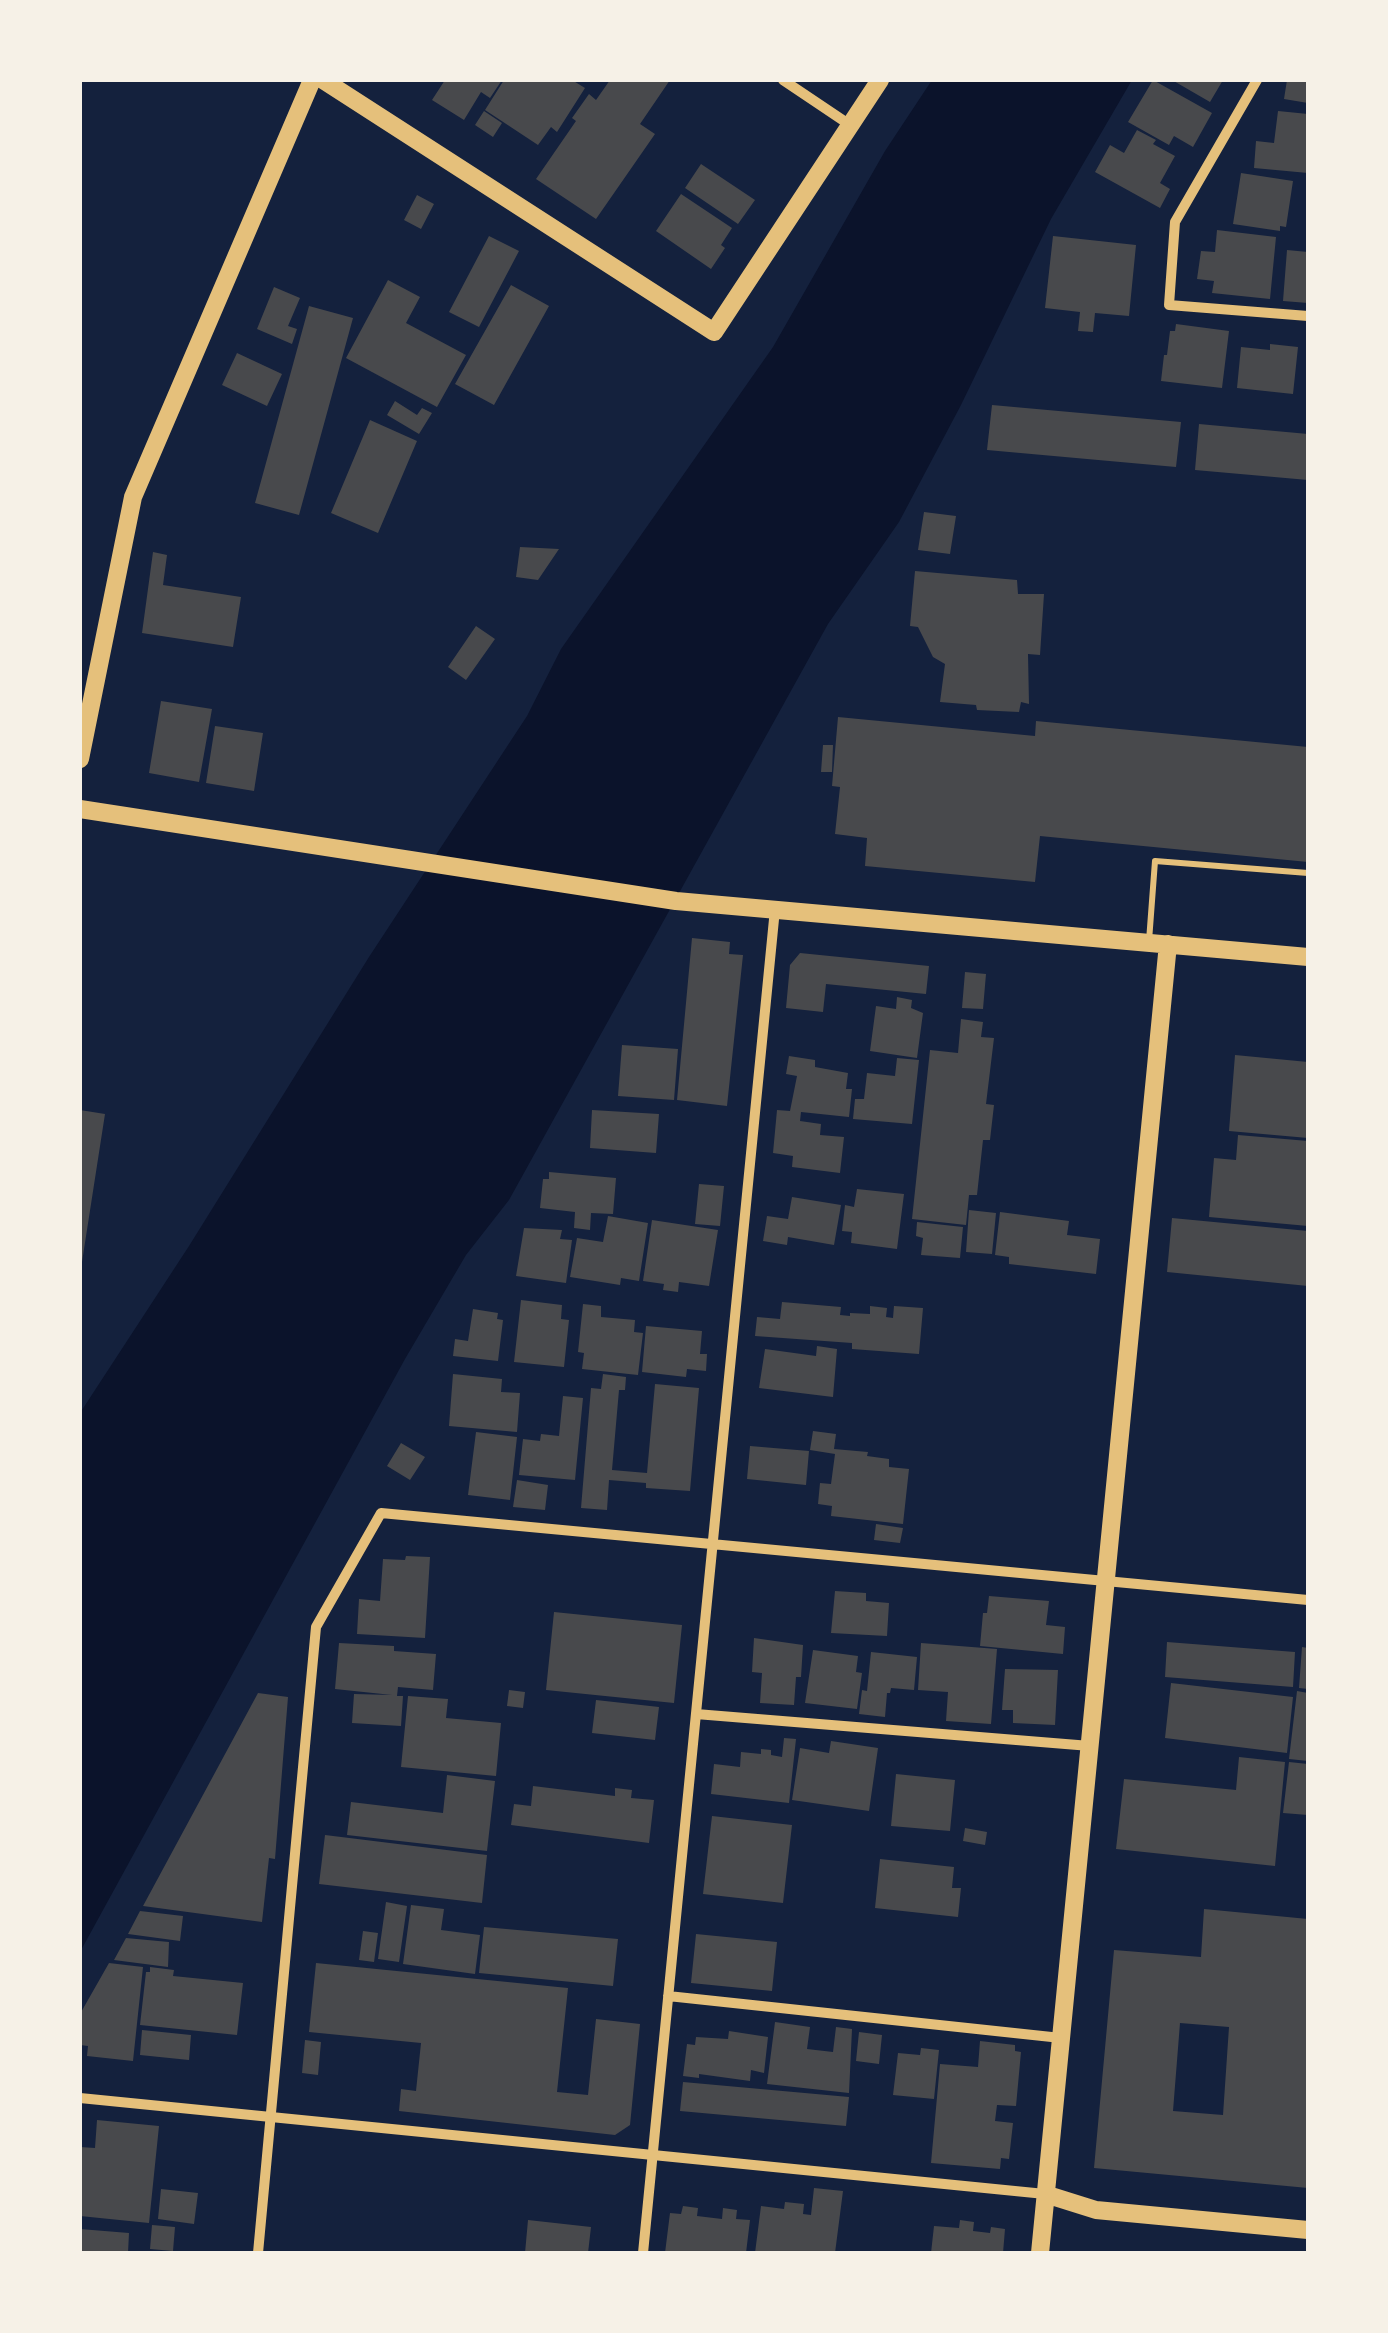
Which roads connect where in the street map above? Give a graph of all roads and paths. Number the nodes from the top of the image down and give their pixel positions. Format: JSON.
{"nodes":[{"id":1,"x":312,"y":80,"type":"edge"},
{"id":2,"x":323,"y":80,"type":"edge"},
{"id":3,"x":783,"y":80,"type":"edge"},
{"id":4,"x":880,"y":80,"type":"edge"},
{"id":5,"x":1256,"y":80,"type":"edge"},
{"id":6,"x":850,"y":125,"type":"junction"},
{"id":7,"x":1308,"y":316,"type":"edge"},
{"id":8,"x":80,"y":760,"type":"edge"},
{"id":9,"x":80,"y":809,"type":"edge"},
{"id":10,"x":1308,"y":873,"type":"edge"},
{"id":11,"x":775,"y":910,"type":"junction"},
{"id":12,"x":1159,"y":943,"type":"junction"},
{"id":13,"x":1308,"y":957,"type":"edge"},
{"id":14,"x":713,"y":1544,"type":"junction"},
{"id":15,"x":1106,"y":1581,"type":"junction"},
{"id":16,"x":1308,"y":1600,"type":"edge"},
{"id":17,"x":696,"y":1714,"type":"junction"},
{"id":18,"x":1090,"y":1746,"type":"junction"},
{"id":19,"x":668,"y":1996,"type":"junction"},
{"id":20,"x":1061,"y":2038,"type":"junction"},
{"id":21,"x":80,"y":2098,"type":"edge"},
{"id":22,"x":270,"y":2117,"type":"junction"},
{"id":23,"x":653,"y":2155,"type":"junction"},
{"id":24,"x":1045,"y":2194,"type":"junction"},
{"id":25,"x":1308,"y":2230,"type":"edge"},
{"id":26,"x":258,"y":2253,"type":"edge"},
{"id":27,"x":643,"y":2253,"type":"edge"},
{"id":28,"x":1040,"y":2253,"type":"edge"}],
"edges":[{"from":1,"to":8,"type":"street"},
{"from":2,"to":6,"type":"street"},
{"from":3,"to":6,"type":"street"},
{"from":4,"to":6,"type":"street"},
{"from":5,"to":7,"type":"street"},
{"from":9,"to":11,"type":"street"},
{"from":10,"to":12,"type":"lane"},
{"from":11,"to":12,"type":"street"},
{"from":11,"to":14,"type":"street"},
{"from":12,"to":13,"type":"street"},
{"from":12,"to":15,"type":"street"},
{"from":14,"to":15,"type":"street"},
{"from":14,"to":17,"type":"street"},
{"from":14,"to":22,"type":"street"},
{"from":15,"to":16,"type":"street"},
{"from":15,"to":18,"type":"street"},
{"from":17,"to":18,"type":"street"},
{"from":17,"to":19,"type":"street"},
{"from":18,"to":20,"type":"street"},
{"from":19,"to":20,"type":"street"},
{"from":19,"to":23,"type":"street"},
{"from":20,"to":24,"type":"street"},
{"from":21,"to":22,"type":"street"},
{"from":22,"to":23,"type":"street"},
{"from":22,"to":26,"type":"street"},
{"from":23,"to":24,"type":"street"},
{"from":23,"to":27,"type":"street"},
{"from":24,"to":25,"type":"street"},
{"from":24,"to":28,"type":"street"}]}
